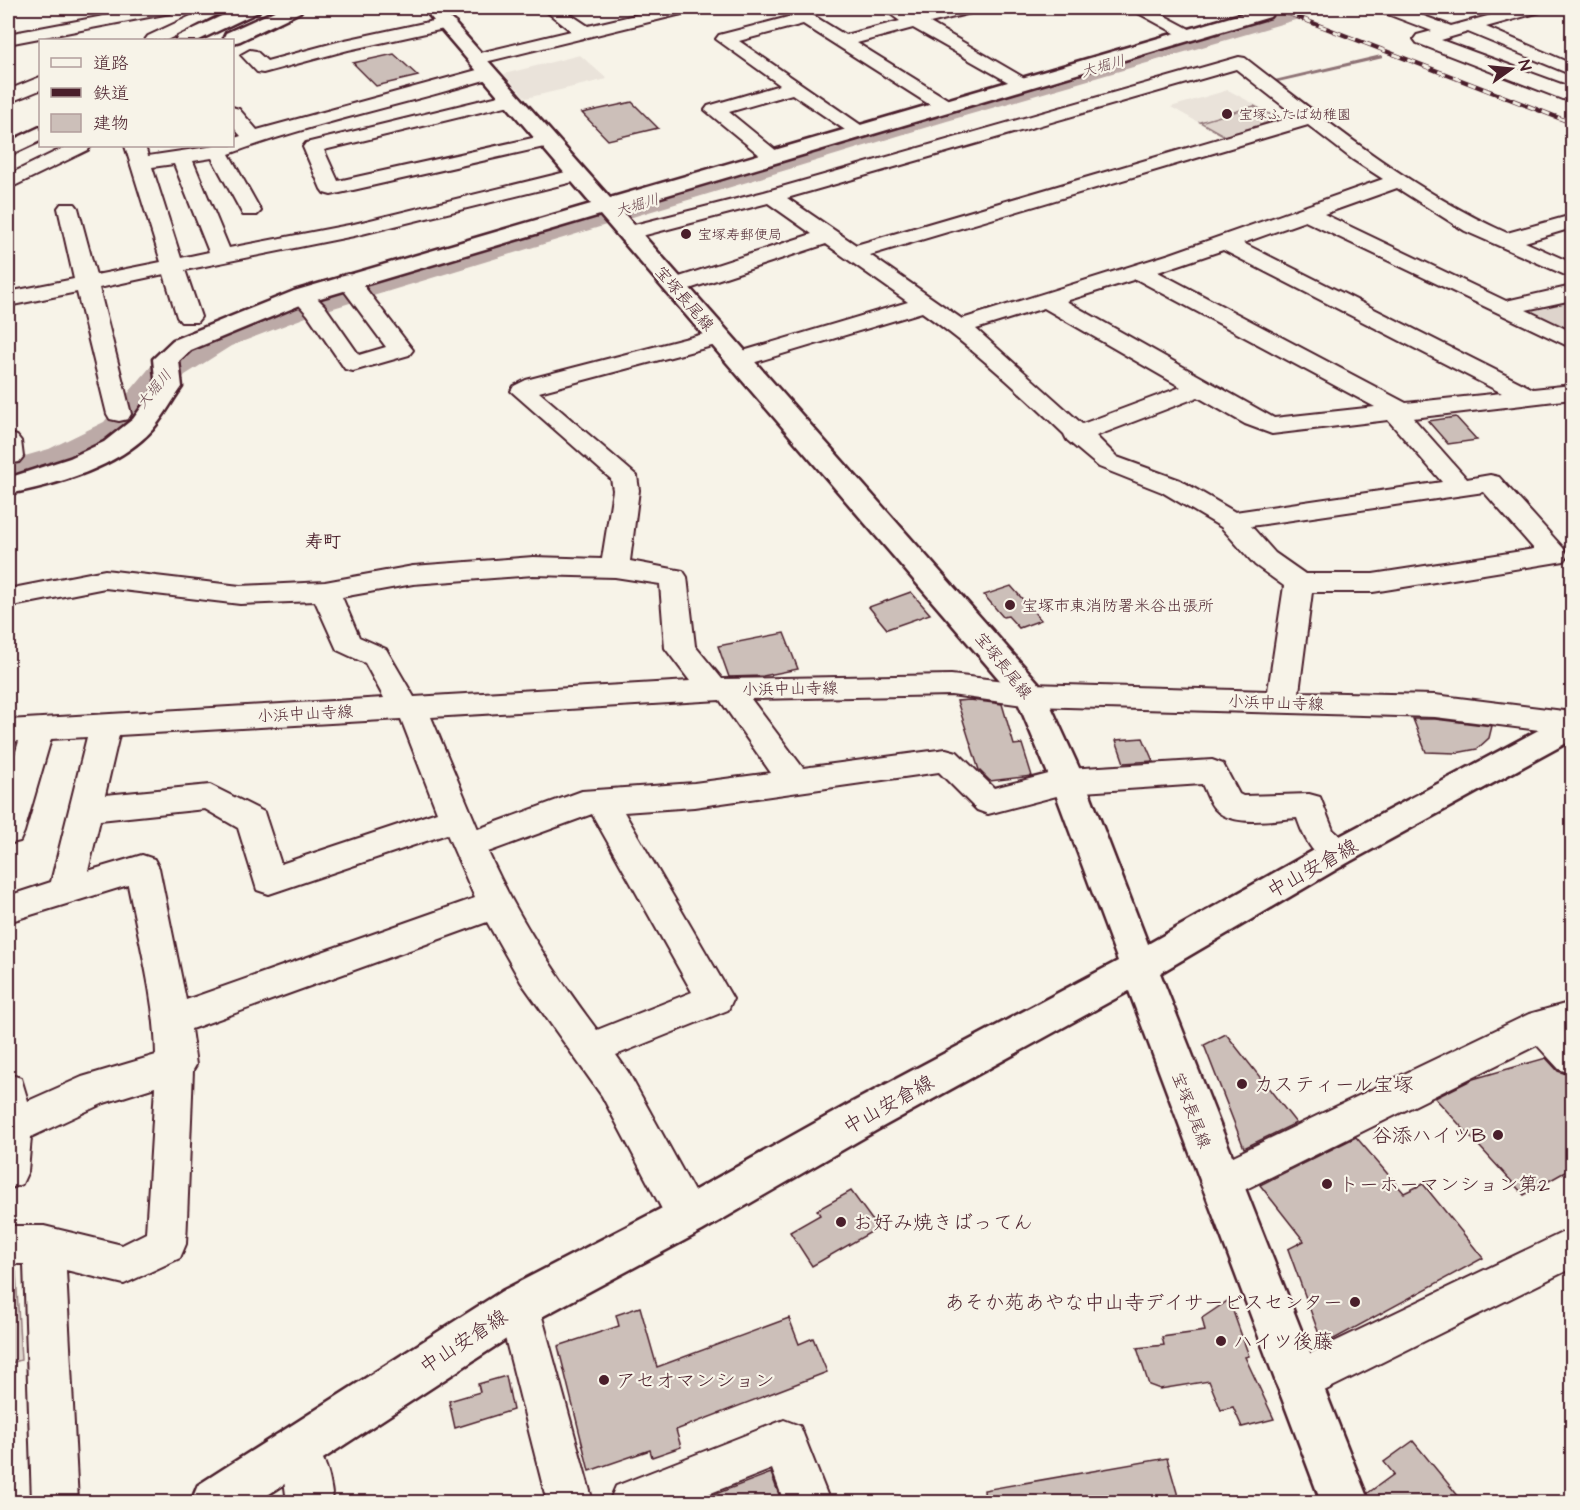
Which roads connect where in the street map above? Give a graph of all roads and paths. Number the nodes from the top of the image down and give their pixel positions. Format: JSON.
{"nodes":[{"id":1,"x":169,"y":8,"type":"edge"},
{"id":2,"x":221,"y":8,"type":"edge"},
{"id":3,"x":252,"y":8,"type":"edge"},
{"id":4,"x":294,"y":8,"type":"edge"},
{"id":5,"x":432,"y":8,"type":"edge"},
{"id":6,"x":550,"y":8,"type":"edge"},
{"id":7,"x":684,"y":8,"type":"edge"},
{"id":8,"x":790,"y":8,"type":"edge"},
{"id":9,"x":890,"y":8,"type":"edge"},
{"id":10,"x":969,"y":8,"type":"edge"},
{"id":11,"x":1138,"y":8,"type":"edge"},
{"id":12,"x":1388,"y":8,"type":"edge"},
{"id":13,"x":1534,"y":8,"type":"edge"},
{"id":14,"x":657,"y":10,"type":"edge"},
{"id":15,"x":1264,"y":13,"type":"dead end"},
{"id":16,"x":806,"y":18,"type":"junction"},
{"id":17,"x":916,"y":22,"type":"junction"},
{"id":18,"x":447,"y":23,"type":"junction"},
{"id":19,"x":1470,"y":26,"type":"junction"},
{"id":20,"x":1448,"y":31,"type":"junction"},
{"id":21,"x":584,"y":32,"type":"junction"},
{"id":22,"x":185,"y":33,"type":"edge"},
{"id":23,"x":1190,"y":34,"type":"junction"},
{"id":24,"x":8,"y":39,"type":"edge"},
{"id":25,"x":158,"y":39,"type":"edge"},
{"id":26,"x":229,"y":39,"type":"edge"},
{"id":27,"x":844,"y":41,"type":"junction"},
{"id":28,"x":250,"y":56,"type":"dead end"},
{"id":29,"x":483,"y":66,"type":"junction"},
{"id":30,"x":1572,"y":70,"type":"edge"},
{"id":31,"x":39,"y":83,"type":"edge"},
{"id":32,"x":1024,"y":83,"type":"junction"},
{"id":33,"x":795,"y":87,"type":"junction"},
{"id":34,"x":1572,"y":93,"type":"edge"},
{"id":35,"x":8,"y":97,"type":"edge"},
{"id":36,"x":511,"y":99,"type":"junction"},
{"id":37,"x":945,"y":106,"type":"junction"},
{"id":38,"x":234,"y":115,"type":"edge"},
{"id":39,"x":1309,"y":118,"type":"junction"},
{"id":40,"x":32,"y":122,"type":"edge"},
{"id":41,"x":861,"y":132,"type":"junction"},
{"id":42,"x":254,"y":138,"type":"junction"},
{"id":43,"x":546,"y":141,"type":"junction"},
{"id":44,"x":234,"y":145,"type":"edge"},
{"id":45,"x":79,"y":147,"type":"edge"},
{"id":46,"x":229,"y":147,"type":"edge"},
{"id":47,"x":8,"y":150,"type":"edge"},
{"id":48,"x":218,"y":151,"type":"junction"},
{"id":49,"x":138,"y":154,"type":"edge"},
{"id":50,"x":181,"y":157,"type":"junction"},
{"id":51,"x":774,"y":157,"type":"junction"},
{"id":52,"x":578,"y":174,"type":"junction"},
{"id":53,"x":1399,"y":180,"type":"junction"},
{"id":54,"x":8,"y":183,"type":"edge"},
{"id":55,"x":771,"y":196,"type":"junction"},
{"id":56,"x":68,"y":208,"type":"dead end"},
{"id":57,"x":250,"y":211,"type":"dead end"},
{"id":58,"x":1305,"y":213,"type":"junction"},
{"id":59,"x":614,"y":216,"type":"junction"},
{"id":60,"x":1572,"y":221,"type":"edge"},
{"id":61,"x":829,"y":236,"type":"junction"},
{"id":62,"x":1504,"y":241,"type":"junction"},
{"id":63,"x":1224,"y":242,"type":"junction"},
{"id":64,"x":852,"y":252,"type":"junction"},
{"id":65,"x":222,"y":257,"type":"junction"},
{"id":66,"x":175,"y":266,"type":"junction"},
{"id":67,"x":1138,"y":271,"type":"junction"},
{"id":68,"x":1572,"y":271,"type":"edge"},
{"id":69,"x":85,"y":284,"type":"junction"},
{"id":70,"x":353,"y":286,"type":"junction"},
{"id":71,"x":675,"y":286,"type":"junction"},
{"id":72,"x":1572,"y":293,"type":"edge"},
{"id":73,"x":8,"y":299,"type":"edge"},
{"id":74,"x":1047,"y":300,"type":"junction"},
{"id":75,"x":307,"y":301,"type":"junction"},
{"id":76,"x":924,"y":304,"type":"junction"},
{"id":77,"x":1504,"y":308,"type":"junction"},
{"id":78,"x":189,"y":316,"type":"dead end"},
{"id":79,"x":959,"y":327,"type":"junction"},
{"id":80,"x":719,"y":337,"type":"junction"},
{"id":81,"x":1572,"y":341,"type":"edge"},
{"id":82,"x":741,"y":359,"type":"junction"},
{"id":83,"x":1200,"y":388,"type":"junction"},
{"id":84,"x":1572,"y":392,"type":"edge"},
{"id":85,"x":1528,"y":396,"type":"junction"},
{"id":86,"x":1399,"y":412,"type":"junction"},
{"id":87,"x":119,"y":414,"type":"dead end"},
{"id":88,"x":1076,"y":435,"type":"junction"},
{"id":89,"x":8,"y":486,"type":"edge"},
{"id":90,"x":1459,"y":486,"type":"junction"},
{"id":91,"x":1231,"y":521,"type":"junction"},
{"id":92,"x":615,"y":568,"type":"junction"},
{"id":93,"x":1299,"y":584,"type":"junction"},
{"id":94,"x":325,"y":591,"type":"junction"},
{"id":95,"x":8,"y":598,"type":"edge"},
{"id":96,"x":724,"y":690,"type":"junction"},
{"id":97,"x":1031,"y":695,"type":"junction"},
{"id":98,"x":1282,"y":702,"type":"junction"},
{"id":99,"x":408,"y":707,"type":"junction"},
{"id":100,"x":106,"y":725,"type":"junction"},
{"id":101,"x":1572,"y":725,"type":"edge"},
{"id":102,"x":23,"y":730,"type":"edge"},
{"id":103,"x":794,"y":780,"type":"junction"},
{"id":104,"x":1068,"y":781,"type":"junction"},
{"id":105,"x":601,"y":801,"type":"junction"},
{"id":106,"x":84,"y":809,"type":"junction"},
{"id":107,"x":8,"y":832,"type":"edge"},
{"id":108,"x":463,"y":832,"type":"junction"},
{"id":109,"x":1337,"y":853,"type":"junction"},
{"id":110,"x":67,"y":888,"type":"junction"},
{"id":111,"x":495,"y":905,"type":"junction"},
{"id":112,"x":8,"y":909,"type":"edge"},
{"id":113,"x":1139,"y":967,"type":"junction"},
{"id":114,"x":172,"y":1020,"type":"junction"},
{"id":115,"x":1557,"y":1021,"type":"edge"},
{"id":116,"x":590,"y":1049,"type":"junction"},
{"id":117,"x":1572,"y":1059,"type":"edge"},
{"id":118,"x":177,"y":1065,"type":"junction"},
{"id":119,"x":8,"y":1090,"type":"edge"},
{"id":120,"x":10,"y":1128,"type":"edge"},
{"id":121,"x":8,"y":1171,"type":"edge"},
{"id":122,"x":1220,"y":1182,"type":"junction"},
{"id":123,"x":687,"y":1216,"type":"junction"},
{"id":124,"x":26,"y":1245,"type":"edge"},
{"id":125,"x":1572,"y":1247,"type":"edge"},
{"id":126,"x":518,"y":1306,"type":"junction"},
{"id":127,"x":1298,"y":1382,"type":"junction"},
{"id":128,"x":292,"y":1451,"type":"junction"},
{"id":129,"x":55,"y":1503,"type":"edge"},
{"id":130,"x":215,"y":1503,"type":"edge"},
{"id":131,"x":310,"y":1503,"type":"edge"},
{"id":132,"x":570,"y":1503,"type":"edge"},
{"id":133,"x":632,"y":1503,"type":"edge"},
{"id":134,"x":807,"y":1503,"type":"edge"},
{"id":135,"x":1345,"y":1503,"type":"edge"}],
"edges":[{"from":1,"to":22,"type":"street"},
{"from":1,"to":24,"type":"street"},
{"from":2,"to":22,"type":"street"},
{"from":3,"to":22,"type":"main road"},
{"from":4,"to":26,"type":"main road"},
{"from":5,"to":18,"type":"main road","name":"宝塚長尾線"},
{"from":6,"to":21,"type":"street"},
{"from":7,"to":14,"type":"street"},
{"from":8,"to":16,"type":"street"},
{"from":9,"to":17,"type":"street"},
{"from":10,"to":17,"type":"street"},
{"from":11,"to":23,"type":"street"},
{"from":12,"to":20,"type":"street"},
{"from":13,"to":19,"type":"street"},
{"from":14,"to":21,"type":"street"},
{"from":15,"to":23,"type":"main road"},
{"from":16,"to":27,"type":"street"},
{"from":16,"to":33,"type":"street"},
{"from":17,"to":27,"type":"street"},
{"from":17,"to":32,"type":"street"},
{"from":18,"to":28,"type":"street"},
{"from":18,"to":29,"type":"main road","name":"宝塚長尾線"},
{"from":19,"to":20,"type":"street"},
{"from":19,"to":30,"type":"street"},
{"from":20,"to":34,"type":"street"},
{"from":21,"to":29,"type":"street"},
{"from":22,"to":25,"type":"street"},
{"from":23,"to":32,"type":"main road"},
{"from":27,"to":37,"type":"street"},
{"from":29,"to":36,"type":"main road","name":"宝塚長尾線"},
{"from":29,"to":42,"type":"street"},
{"from":31,"to":35,"type":"street"},
{"from":32,"to":37,"type":"main road"},
{"from":33,"to":41,"type":"street"},
{"from":33,"to":51,"type":"street"},
{"from":36,"to":43,"type":"main road","name":"宝塚長尾線"},
{"from":36,"to":43,"type":"street"},
{"from":37,"to":41,"type":"main road"},
{"from":38,"to":42,"type":"street"},
{"from":39,"to":53,"type":"street"},
{"from":39,"to":55,"type":"street"},
{"from":39,"to":64,"type":"street"},
{"from":40,"to":47,"type":"main road"},
{"from":41,"to":51,"type":"main road"},
{"from":42,"to":44,"type":"street"},
{"from":43,"to":52,"type":"main road","name":"宝塚長尾線"},
{"from":45,"to":54,"type":"street"},
{"from":46,"to":48,"type":"street"},
{"from":48,"to":50,"type":"street"},
{"from":48,"to":57,"type":"street"},
{"from":49,"to":50,"type":"street"},
{"from":49,"to":66,"type":"street"},
{"from":50,"to":65,"type":"street"},
{"from":51,"to":59,"type":"main road"},
{"from":52,"to":59,"type":"main road","name":"宝塚長尾線"},
{"from":52,"to":65,"type":"street"},
{"from":53,"to":58,"type":"street"},
{"from":53,"to":62,"type":"street"},
{"from":55,"to":59,"type":"street"},
{"from":55,"to":61,"type":"street"},
{"from":56,"to":69,"type":"street"},
{"from":58,"to":63,"type":"street"},
{"from":58,"to":77,"type":"street"},
{"from":59,"to":70,"type":"main road"},
{"from":59,"to":71,"type":"main road","name":"宝塚長尾線"},
{"from":60,"to":62,"type":"street"},
{"from":61,"to":64,"type":"street"},
{"from":61,"to":71,"type":"street"},
{"from":62,"to":68,"type":"street"},
{"from":63,"to":67,"type":"street"},
{"from":63,"to":85,"type":"street"},
{"from":64,"to":76,"type":"street"},
{"from":65,"to":66,"type":"street"},
{"from":66,"to":69,"type":"street"},
{"from":66,"to":78,"type":"street"},
{"from":67,"to":74,"type":"street"},
{"from":67,"to":86,"type":"street"},
{"from":69,"to":73,"type":"street"},
{"from":69,"to":87,"type":"street"},
{"from":70,"to":75,"type":"main road"},
{"from":70,"to":75,"type":"street"},
{"from":71,"to":80,"type":"main road","name":"宝塚長尾線"},
{"from":72,"to":77,"type":"street"},
{"from":74,"to":79,"type":"street"},
{"from":74,"to":83,"type":"street"},
{"from":75,"to":89,"type":"main road"},
{"from":76,"to":79,"type":"street"},
{"from":76,"to":82,"type":"street"},
{"from":77,"to":81,"type":"street"},
{"from":79,"to":88,"type":"street"},
{"from":80,"to":82,"type":"main road","name":"宝塚長尾線"},
{"from":80,"to":92,"type":"street"},
{"from":82,"to":97,"type":"main road","name":"宝塚長尾線"},
{"from":83,"to":86,"type":"street"},
{"from":83,"to":88,"type":"street"},
{"from":84,"to":85,"type":"street"},
{"from":85,"to":86,"type":"street"},
{"from":86,"to":90,"type":"street"},
{"from":88,"to":91,"type":"street"},
{"from":90,"to":91,"type":"street"},
{"from":90,"to":93,"type":"street"},
{"from":91,"to":93,"type":"street"},
{"from":92,"to":94,"type":"street"},
{"from":92,"to":96,"type":"street"},
{"from":93,"to":98,"type":"street"},
{"from":94,"to":95,"type":"street"},
{"from":94,"to":99,"type":"street"},
{"from":96,"to":97,"type":"street","name":"小浜中山寺線"},
{"from":96,"to":99,"type":"street","name":"小浜中山寺線"},
{"from":96,"to":103,"type":"street"},
{"from":97,"to":98,"type":"street","name":"小浜中山寺線"},
{"from":97,"to":104,"type":"main road","name":"宝塚長尾線"},
{"from":98,"to":101,"type":"street","name":"小浜中山寺線"},
{"from":99,"to":100,"type":"street","name":"小浜中山寺線"},
{"from":99,"to":108,"type":"street"},
{"from":100,"to":102,"type":"street","name":"小浜中山寺線"},
{"from":100,"to":106,"type":"street"},
{"from":101,"to":109,"type":"main road","name":"中山安倉線"},
{"from":102,"to":107,"type":"street"},
{"from":103,"to":104,"type":"street"},
{"from":103,"to":105,"type":"street"},
{"from":104,"to":109,"type":"street"},
{"from":104,"to":113,"type":"main road","name":"宝塚長尾線"},
{"from":105,"to":108,"type":"street"},
{"from":105,"to":116,"type":"street"},
{"from":106,"to":108,"type":"street"},
{"from":106,"to":110,"type":"street"},
{"from":108,"to":111,"type":"street"},
{"from":109,"to":113,"type":"main road","name":"中山安倉線"},
{"from":110,"to":112,"type":"street"},
{"from":110,"to":114,"type":"street"},
{"from":111,"to":114,"type":"street"},
{"from":111,"to":116,"type":"street"},
{"from":113,"to":122,"type":"main road","name":"宝塚長尾線"},
{"from":113,"to":123,"type":"main road","name":"中山安倉線"},
{"from":114,"to":118,"type":"street"},
{"from":115,"to":117,"type":"street"},
{"from":115,"to":122,"type":"street"},
{"from":116,"to":123,"type":"street"},
{"from":118,"to":120,"type":"street"},
{"from":118,"to":124,"type":"street"},
{"from":119,"to":120,"type":"street"},
{"from":120,"to":121,"type":"street"},
{"from":122,"to":127,"type":"main road","name":"宝塚長尾線"},
{"from":123,"to":126,"type":"main road","name":"中山安倉線"},
{"from":124,"to":129,"type":"street"},
{"from":125,"to":127,"type":"street"},
{"from":126,"to":128,"type":"main road","name":"中山安倉線"},
{"from":126,"to":132,"type":"street"},
{"from":127,"to":135,"type":"main road","name":"宝塚長尾線"},
{"from":128,"to":130,"type":"main road","name":"中山安倉線"},
{"from":128,"to":131,"type":"street"},
{"from":133,"to":134,"type":"street"}]}
